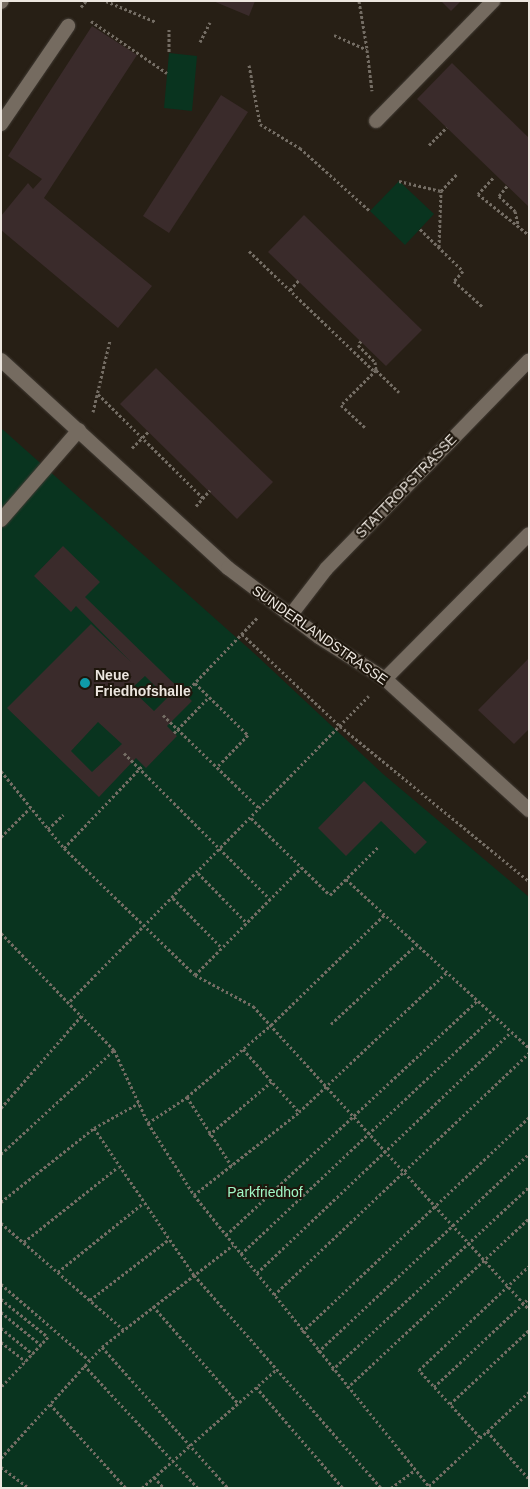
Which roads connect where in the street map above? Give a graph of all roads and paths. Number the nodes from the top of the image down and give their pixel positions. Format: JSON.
{"nodes":[{"id":1,"x":106,"y":1,"type":"edge"},
{"id":2,"x":359,"y":1,"type":"edge"},
{"id":3,"x":493,"y":1,"type":"edge"},
{"id":4,"x":156,"y":22,"type":"dead end"},
{"id":5,"x":210,"y":22,"type":"dead end"},
{"id":6,"x":68,"y":26,"type":"joint"},
{"id":7,"x":169,"y":29,"type":"dead end"},
{"id":8,"x":334,"y":35,"type":"dead end"},
{"id":9,"x":200,"y":42,"type":"dead end"},
{"id":10,"x":367,"y":50,"type":"junction"},
{"id":11,"x":169,"y":53,"type":"dead end"},
{"id":12,"x":249,"y":65,"type":"dead end"},
{"id":13,"x":167,"y":73,"type":"dead end"},
{"id":14,"x":376,"y":121,"type":"joint"},
{"id":15,"x":1,"y":124,"type":"edge"},
{"id":16,"x":447,"y":127,"type":"dead end"},
{"id":17,"x":429,"y":145,"type":"dead end"},
{"id":18,"x":457,"y":174,"type":"dead end"},
{"id":19,"x":493,"y":178,"type":"dead end"},
{"id":20,"x":399,"y":181,"type":"dead end"},
{"id":21,"x":507,"y":186,"type":"dead end"},
{"id":22,"x":441,"y":191,"type":"junction"},
{"id":23,"x":370,"y":211,"type":"dead end"},
{"id":24,"x":518,"y":224,"type":"junction"},
{"id":25,"x":420,"y":229,"type":"dead end"},
{"id":26,"x":529,"y":235,"type":"edge"},
{"id":27,"x":438,"y":247,"type":"junction"},
{"id":28,"x":249,"y":251,"type":"dead end"},
{"id":29,"x":298,"y":280,"type":"dead end"},
{"id":30,"x":290,"y":290,"type":"junction"},
{"id":31,"x":482,"y":306,"type":"dead end"},
{"id":32,"x":110,"y":340,"type":"dead end"},
{"id":33,"x":361,"y":342,"type":"dead end"},
{"id":34,"x":1,"y":360,"type":"edge"},
{"id":35,"x":529,"y":360,"type":"edge"},
{"id":36,"x":374,"y":370,"type":"junction"},
{"id":37,"x":398,"y":392,"type":"dead end"},
{"id":38,"x":365,"y":427,"type":"dead end"},
{"id":39,"x":78,"y":430,"type":"junction"},
{"id":40,"x":203,"y":498,"type":"dead end"},
{"id":41,"x":1,"y":520,"type":"edge"},
{"id":42,"x":529,"y":534,"type":"edge"},
{"id":43,"x":272,"y":603,"type":"junction"},
{"id":44,"x":290,"y":616,"type":"junction"},
{"id":45,"x":242,"y":634,"type":"junction"},
{"id":46,"x":385,"y":679,"type":"junction"},
{"id":47,"x":195,"y":683,"type":"junction"},
{"id":48,"x":186,"y":692,"type":"dead end"},
{"id":49,"x":209,"y":697,"type":"junction"},
{"id":50,"x":163,"y":715,"type":"dead end"},
{"id":51,"x":340,"y":726,"type":"junction"},
{"id":52,"x":178,"y":728,"type":"junction"},
{"id":53,"x":174,"y":733,"type":"dead end"},
{"id":54,"x":124,"y":753,"type":"dead end"},
{"id":55,"x":141,"y":767,"type":"junction"},
{"id":56,"x":217,"y":767,"type":"junction"},
{"id":57,"x":1,"y":771,"type":"edge"},
{"id":58,"x":30,"y":808,"type":"junction"},
{"id":59,"x":260,"y":809,"type":"junction"},
{"id":60,"x":529,"y":810,"type":"edge"},
{"id":61,"x":63,"y":815,"type":"dead end"},
{"id":62,"x":251,"y":818,"type":"junction"},
{"id":63,"x":48,"y":829,"type":"junction"},
{"id":64,"x":1,"y":837,"type":"edge"},
{"id":65,"x":379,"y":846,"type":"dead end"},
{"id":66,"x":64,"y":848,"type":"junction"},
{"id":67,"x":220,"y":850,"type":"junction"},
{"id":68,"x":301,"y":868,"type":"junction"},
{"id":69,"x":198,"y":873,"type":"junction"},
{"id":70,"x":346,"y":878,"type":"junction"},
{"id":71,"x":529,"y":881,"type":"edge"},
{"id":72,"x":173,"y":898,"type":"junction"},
{"id":73,"x":270,"y":899,"type":"junction"},
{"id":74,"x":384,"y":915,"type":"junction"},
{"id":75,"x":247,"y":923,"type":"junction"},
{"id":76,"x":144,"y":927,"type":"junction"},
{"id":77,"x":1,"y":933,"type":"edge"},
{"id":78,"x":417,"y":944,"type":"junction"},
{"id":79,"x":221,"y":947,"type":"junction"},
{"id":80,"x":448,"y":971,"type":"junction"},
{"id":81,"x":195,"y":975,"type":"junction"},
{"id":82,"x":478,"y":1000,"type":"junction"},
{"id":83,"x":70,"y":1001,"type":"junction"},
{"id":84,"x":83,"y":1014,"type":"junction"},
{"id":85,"x":494,"y":1016,"type":"junction"},
{"id":86,"x":331,"y":1024,"type":"dead end"},
{"id":87,"x":271,"y":1026,"type":"junction"},
{"id":88,"x":511,"y":1032,"type":"junction"},
{"id":89,"x":529,"y":1048,"type":"edge"},
{"id":90,"x":243,"y":1049,"type":"junction"},
{"id":91,"x":114,"y":1050,"type":"junction"},
{"id":92,"x":529,"y":1054,"type":"edge"},
{"id":93,"x":271,"y":1082,"type":"junction"},
{"id":94,"x":326,"y":1087,"type":"junction"},
{"id":95,"x":187,"y":1097,"type":"junction"},
{"id":96,"x":139,"y":1103,"type":"junction"},
{"id":97,"x":1,"y":1108,"type":"edge"},
{"id":98,"x":299,"y":1112,"type":"junction"},
{"id":99,"x":354,"y":1117,"type":"junction"},
{"id":100,"x":529,"y":1117,"type":"edge"},
{"id":101,"x":148,"y":1123,"type":"junction"},
{"id":102,"x":94,"y":1128,"type":"junction"},
{"id":103,"x":369,"y":1134,"type":"junction"},
{"id":104,"x":210,"y":1135,"type":"junction"},
{"id":105,"x":384,"y":1151,"type":"junction"},
{"id":106,"x":1,"y":1154,"type":"edge"},
{"id":107,"x":529,"y":1154,"type":"edge"},
{"id":108,"x":118,"y":1167,"type":"junction"},
{"id":109,"x":233,"y":1168,"type":"junction"},
{"id":110,"x":403,"y":1172,"type":"junction"},
{"id":111,"x":529,"y":1187,"type":"edge"},
{"id":112,"x":194,"y":1195,"type":"junction"},
{"id":113,"x":1,"y":1202,"type":"edge"},
{"id":114,"x":142,"y":1204,"type":"junction"},
{"id":115,"x":436,"y":1207,"type":"junction"},
{"id":116,"x":529,"y":1218,"type":"edge"},
{"id":117,"x":1,"y":1223,"type":"edge"},
{"id":118,"x":453,"y":1226,"type":"junction"},
{"id":119,"x":226,"y":1235,"type":"junction"},
{"id":120,"x":168,"y":1240,"type":"junction"},
{"id":121,"x":24,"y":1242,"type":"junction"},
{"id":122,"x":469,"y":1243,"type":"junction"},
{"id":123,"x":234,"y":1245,"type":"junction"},
{"id":124,"x":242,"y":1254,"type":"junction"},
{"id":125,"x":484,"y":1260,"type":"junction"},
{"id":126,"x":529,"y":1266,"type":"edge"},
{"id":127,"x":58,"y":1272,"type":"junction"},
{"id":128,"x":257,"y":1273,"type":"junction"},
{"id":129,"x":194,"y":1275,"type":"junction"},
{"id":130,"x":1,"y":1285,"type":"edge"},
{"id":131,"x":508,"y":1286,"type":"junction"},
{"id":132,"x":274,"y":1295,"type":"junction"},
{"id":133,"x":529,"y":1298,"type":"edge"},
{"id":134,"x":1,"y":1299,"type":"edge"},
{"id":135,"x":90,"y":1300,"type":"junction"},
{"id":136,"x":524,"y":1303,"type":"junction"},
{"id":137,"x":153,"y":1306,"type":"junction"},
{"id":138,"x":529,"y":1309,"type":"edge"},
{"id":139,"x":1,"y":1312,"type":"edge"},
{"id":140,"x":1,"y":1328,"type":"edge"},
{"id":141,"x":123,"y":1329,"type":"junction"},
{"id":142,"x":529,"y":1330,"type":"edge"},
{"id":143,"x":302,"y":1332,"type":"junction"},
{"id":144,"x":1,"y":1342,"type":"edge"},
{"id":145,"x":41,"y":1345,"type":"junction"},
{"id":146,"x":102,"y":1347,"type":"junction"},
{"id":147,"x":318,"y":1352,"type":"junction"},
{"id":148,"x":33,"y":1354,"type":"junction"},
{"id":149,"x":89,"y":1360,"type":"junction"},
{"id":150,"x":25,"y":1361,"type":"junction"},
{"id":151,"x":84,"y":1365,"type":"junction"},
{"id":152,"x":276,"y":1370,"type":"junction"},
{"id":153,"x":332,"y":1370,"type":"junction"},
{"id":154,"x":1,"y":1387,"type":"edge"},
{"id":155,"x":434,"y":1387,"type":"junction"},
{"id":156,"x":256,"y":1388,"type":"junction"},
{"id":157,"x":347,"y":1388,"type":"junction"},
{"id":158,"x":529,"y":1392,"type":"edge"},
{"id":159,"x":238,"y":1403,"type":"junction"},
{"id":160,"x":50,"y":1404,"type":"junction"},
{"id":161,"x":450,"y":1404,"type":"junction"},
{"id":162,"x":487,"y":1431,"type":"junction"},
{"id":163,"x":480,"y":1437,"type":"junction"},
{"id":164,"x":190,"y":1445,"type":"junction"},
{"id":165,"x":1,"y":1458,"type":"edge"},
{"id":166,"x":173,"y":1460,"type":"junction"},
{"id":167,"x":1,"y":1466,"type":"edge"},
{"id":168,"x":415,"y":1470,"type":"junction"},
{"id":169,"x":154,"y":1477,"type":"junction"},
{"id":170,"x":529,"y":1479,"type":"edge"},
{"id":171,"x":429,"y":1487,"type":"edge"},
{"id":172,"x":29,"y":1488,"type":"edge"},
{"id":173,"x":126,"y":1488,"type":"edge"},
{"id":174,"x":142,"y":1488,"type":"edge"},
{"id":175,"x":164,"y":1488,"type":"edge"},
{"id":176,"x":198,"y":1488,"type":"edge"},
{"id":177,"x":228,"y":1488,"type":"edge"},
{"id":178,"x":343,"y":1488,"type":"edge"},
{"id":179,"x":381,"y":1488,"type":"edge"},
{"id":180,"x":391,"y":1488,"type":"edge"}],
"edges":[{"from":1,"to":4,"type":"path"},
{"from":2,"to":10,"type":"path"},
{"from":3,"to":14,"type":"street"},
{"from":5,"to":9,"type":"path"},
{"from":6,"to":13,"type":"path"},
{"from":6,"to":15,"type":"street"},
{"from":7,"to":11,"type":"path"},
{"from":8,"to":10,"type":"path"},
{"from":10,"to":14,"type":"path"},
{"from":12,"to":23,"type":"path"},
{"from":16,"to":17,"type":"path"},
{"from":18,"to":22,"type":"path"},
{"from":19,"to":24,"type":"path"},
{"from":20,"to":22,"type":"path"},
{"from":21,"to":24,"type":"path"},
{"from":22,"to":27,"type":"path"},
{"from":24,"to":26,"type":"path"},
{"from":25,"to":27,"type":"path"},
{"from":27,"to":31,"type":"path"},
{"from":28,"to":30,"type":"path"},
{"from":29,"to":30,"type":"path"},
{"from":30,"to":36,"type":"path"},
{"from":32,"to":40,"type":"path"},
{"from":33,"to":36,"type":"path"},
{"from":34,"to":39,"type":"street","name":"SUNDERLANDSTRASSE"},
{"from":35,"to":44,"type":"street","name":"STATTROPSTRASSE"},
{"from":36,"to":37,"type":"path"},
{"from":36,"to":38,"type":"path"},
{"from":39,"to":41,"type":"street"},
{"from":39,"to":43,"type":"street","name":"SUNDERLANDSTRASSE"},
{"from":42,"to":46,"type":"street"},
{"from":43,"to":44,"type":"street","name":"SUNDERLANDSTRASSE"},
{"from":43,"to":45,"type":"path"},
{"from":44,"to":46,"type":"street","name":"SUNDERLANDSTRASSE"},
{"from":45,"to":47,"type":"path"},
{"from":45,"to":51,"type":"path"},
{"from":46,"to":51,"type":"path"},
{"from":46,"to":60,"type":"street","name":"SUNDERLANDSTRASSE"},
{"from":47,"to":48,"type":"path"},
{"from":47,"to":49,"type":"path"},
{"from":49,"to":52,"type":"path"},
{"from":49,"to":56,"type":"path"},
{"from":50,"to":52,"type":"path"},
{"from":51,"to":59,"type":"path"},
{"from":51,"to":71,"type":"path"},
{"from":52,"to":53,"type":"path"},
{"from":52,"to":56,"type":"path"},
{"from":54,"to":55,"type":"path"},
{"from":55,"to":66,"type":"path"},
{"from":55,"to":67,"type":"path"},
{"from":56,"to":59,"type":"path"},
{"from":57,"to":58,"type":"path"},
{"from":58,"to":63,"type":"path"},
{"from":58,"to":64,"type":"path"},
{"from":59,"to":62,"type":"path"},
{"from":61,"to":63,"type":"path"},
{"from":62,"to":67,"type":"path"},
{"from":62,"to":68,"type":"path"},
{"from":63,"to":66,"type":"path"},
{"from":65,"to":70,"type":"path"},
{"from":66,"to":76,"type":"path"},
{"from":67,"to":69,"type":"path"},
{"from":67,"to":73,"type":"path"},
{"from":68,"to":70,"type":"path"},
{"from":68,"to":73,"type":"path"},
{"from":69,"to":72,"type":"path"},
{"from":69,"to":75,"type":"path"},
{"from":70,"to":74,"type":"path"},
{"from":72,"to":76,"type":"path"},
{"from":72,"to":79,"type":"path"},
{"from":73,"to":75,"type":"path"},
{"from":74,"to":78,"type":"path"},
{"from":74,"to":87,"type":"path"},
{"from":75,"to":79,"type":"path"},
{"from":76,"to":81,"type":"path"},
{"from":76,"to":83,"type":"path"},
{"from":77,"to":83,"type":"path"},
{"from":78,"to":80,"type":"path"},
{"from":78,"to":86,"type":"path"},
{"from":79,"to":81,"type":"path"},
{"from":80,"to":82,"type":"path"},
{"from":80,"to":94,"type":"path"},
{"from":81,"to":87,"type":"path"},
{"from":82,"to":85,"type":"path"},
{"from":82,"to":99,"type":"path"},
{"from":83,"to":84,"type":"path"},
{"from":84,"to":91,"type":"path"},
{"from":84,"to":97,"type":"path"},
{"from":85,"to":88,"type":"path"},
{"from":85,"to":103,"type":"path"},
{"from":87,"to":90,"type":"path"},
{"from":87,"to":94,"type":"path"},
{"from":88,"to":89,"type":"path"},
{"from":88,"to":105,"type":"path"},
{"from":90,"to":93,"type":"path"},
{"from":90,"to":95,"type":"path"},
{"from":91,"to":96,"type":"path"},
{"from":91,"to":106,"type":"path"},
{"from":92,"to":110,"type":"path"},
{"from":93,"to":98,"type":"path"},
{"from":93,"to":104,"type":"path"},
{"from":94,"to":98,"type":"path"},
{"from":94,"to":99,"type":"path"},
{"from":95,"to":101,"type":"path"},
{"from":95,"to":104,"type":"path"},
{"from":96,"to":101,"type":"path"},
{"from":96,"to":102,"type":"path"},
{"from":98,"to":109,"type":"path"},
{"from":99,"to":103,"type":"path"},
{"from":99,"to":119,"type":"path"},
{"from":100,"to":115,"type":"path"},
{"from":101,"to":112,"type":"path"},
{"from":102,"to":108,"type":"path"},
{"from":102,"to":113,"type":"path"},
{"from":103,"to":105,"type":"path"},
{"from":103,"to":124,"type":"path"},
{"from":104,"to":109,"type":"path"},
{"from":105,"to":110,"type":"path"},
{"from":105,"to":128,"type":"path"},
{"from":107,"to":118,"type":"path"},
{"from":108,"to":114,"type":"path"},
{"from":108,"to":121,"type":"path"},
{"from":109,"to":112,"type":"path"},
{"from":110,"to":115,"type":"path"},
{"from":110,"to":132,"type":"path"},
{"from":111,"to":122,"type":"path"},
{"from":112,"to":119,"type":"path"},
{"from":114,"to":120,"type":"path"},
{"from":114,"to":127,"type":"path"},
{"from":115,"to":118,"type":"path"},
{"from":115,"to":143,"type":"path"},
{"from":116,"to":125,"type":"path"},
{"from":117,"to":121,"type":"path"},
{"from":118,"to":122,"type":"path"},
{"from":118,"to":147,"type":"path"},
{"from":119,"to":123,"type":"path"},
{"from":120,"to":129,"type":"path"},
{"from":120,"to":135,"type":"path"},
{"from":121,"to":127,"type":"path"},
{"from":122,"to":125,"type":"path"},
{"from":122,"to":153,"type":"path"},
{"from":123,"to":124,"type":"path"},
{"from":123,"to":129,"type":"path"},
{"from":124,"to":128,"type":"path"},
{"from":125,"to":131,"type":"path"},
{"from":125,"to":157,"type":"path"},
{"from":126,"to":131,"type":"path"},
{"from":127,"to":135,"type":"path"},
{"from":128,"to":132,"type":"path"},
{"from":129,"to":137,"type":"path"},
{"from":129,"to":152,"type":"path"},
{"from":130,"to":149,"type":"path"},
{"from":131,"to":136,"type":"path"},
{"from":131,"to":155,"type":"path"},
{"from":132,"to":143,"type":"path"},
{"from":133,"to":136,"type":"path"},
{"from":134,"to":145,"type":"path"},
{"from":135,"to":141,"type":"path"},
{"from":136,"to":138,"type":"path"},
{"from":136,"to":155,"type":"path"},
{"from":137,"to":141,"type":"path"},
{"from":137,"to":159,"type":"path"},
{"from":139,"to":145,"type":"path"},
{"from":140,"to":148,"type":"path"},
{"from":141,"to":146,"type":"path"},
{"from":142,"to":161,"type":"path"},
{"from":143,"to":147,"type":"path"},
{"from":144,"to":150,"type":"path"},
{"from":145,"to":148,"type":"path"},
{"from":146,"to":149,"type":"path"},
{"from":146,"to":164,"type":"path"},
{"from":147,"to":153,"type":"path"},
{"from":148,"to":150,"type":"path"},
{"from":149,"to":151,"type":"path"},
{"from":150,"to":154,"type":"path"},
{"from":151,"to":160,"type":"path"},
{"from":151,"to":166,"type":"path"},
{"from":152,"to":156,"type":"path"},
{"from":152,"to":179,"type":"path"},
{"from":153,"to":157,"type":"path"},
{"from":155,"to":161,"type":"path"},
{"from":156,"to":159,"type":"path"},
{"from":156,"to":178,"type":"path"},
{"from":157,"to":168,"type":"path"},
{"from":158,"to":162,"type":"path"},
{"from":159,"to":164,"type":"path"},
{"from":160,"to":165,"type":"path"},
{"from":160,"to":173,"type":"path"},
{"from":161,"to":163,"type":"path"},
{"from":162,"to":163,"type":"path"},
{"from":162,"to":170,"type":"path"},
{"from":163,"to":171,"type":"path"},
{"from":164,"to":166,"type":"path"},
{"from":164,"to":177,"type":"path"},
{"from":166,"to":169,"type":"path"},
{"from":166,"to":176,"type":"path"},
{"from":167,"to":172,"type":"path"},
{"from":168,"to":171,"type":"path"},
{"from":168,"to":180,"type":"path"},
{"from":169,"to":174,"type":"path"},
{"from":169,"to":175,"type":"path"}]}
